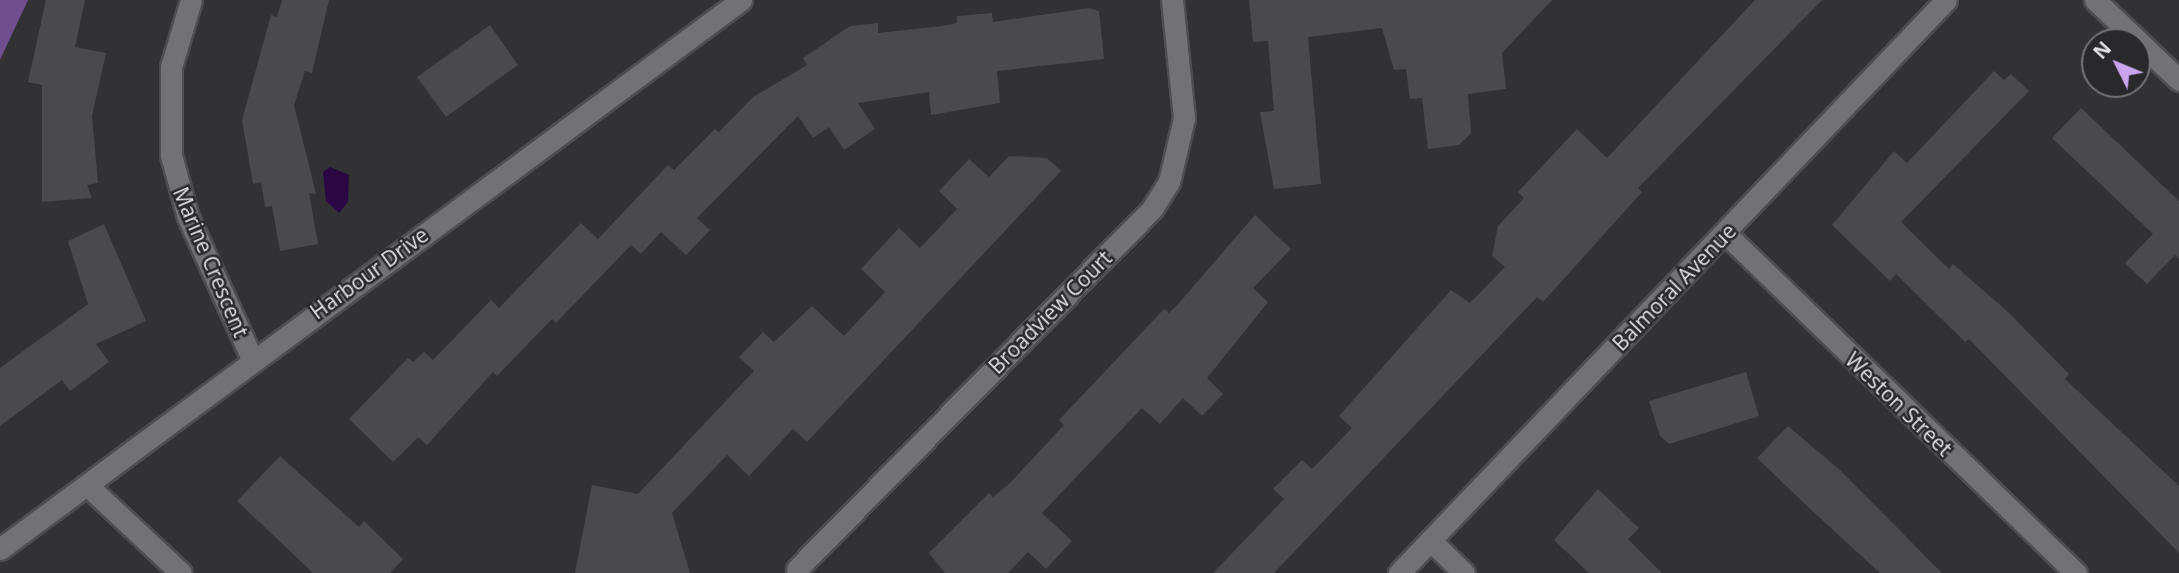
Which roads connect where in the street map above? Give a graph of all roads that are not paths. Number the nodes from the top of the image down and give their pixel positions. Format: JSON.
{"nodes":[{"id":1,"x":191,"y":0,"type":"edge"},
{"id":2,"x":741,"y":0,"type":"edge"},
{"id":3,"x":1172,"y":0,"type":"edge"},
{"id":4,"x":1946,"y":0,"type":"edge"},
{"id":5,"x":2095,"y":0,"type":"edge"},
{"id":6,"x":2179,"y":80,"type":"edge"},
{"id":7,"x":1725,"y":233,"type":"junction"},
{"id":8,"x":252,"y":359,"type":"junction"},
{"id":9,"x":88,"y":486,"type":"junction"},
{"id":10,"x":1430,"y":540,"type":"junction"},
{"id":11,"x":0,"y":549,"type":"edge"},
{"id":12,"x":797,"y":569,"type":"dead end"},
{"id":13,"x":181,"y":573,"type":"edge"},
{"id":14,"x":1399,"y":573,"type":"edge"},
{"id":15,"x":1464,"y":573,"type":"edge"},
{"id":16,"x":2076,"y":573,"type":"edge"}],
"edges":[{"from":1,"to":8,"type":"street","name":"Marine Crescent"},
{"from":2,"to":8,"type":"street","name":"Harbour Drive"},
{"from":3,"to":12,"type":"street","name":"Broadview Court"},
{"from":4,"to":7,"type":"street","name":"Balmoral Avenue"},
{"from":5,"to":6,"type":"street"},
{"from":7,"to":10,"type":"street","name":"Balmoral Avenue"},
{"from":7,"to":16,"type":"street","name":"Weston Street"},
{"from":8,"to":9,"type":"street","name":"Harbour Drive"},
{"from":9,"to":11,"type":"street","name":"Harbour Drive"},
{"from":9,"to":13,"type":"street"},
{"from":10,"to":14,"type":"street","name":"Balmoral Avenue"},
{"from":10,"to":15,"type":"street"}]}
